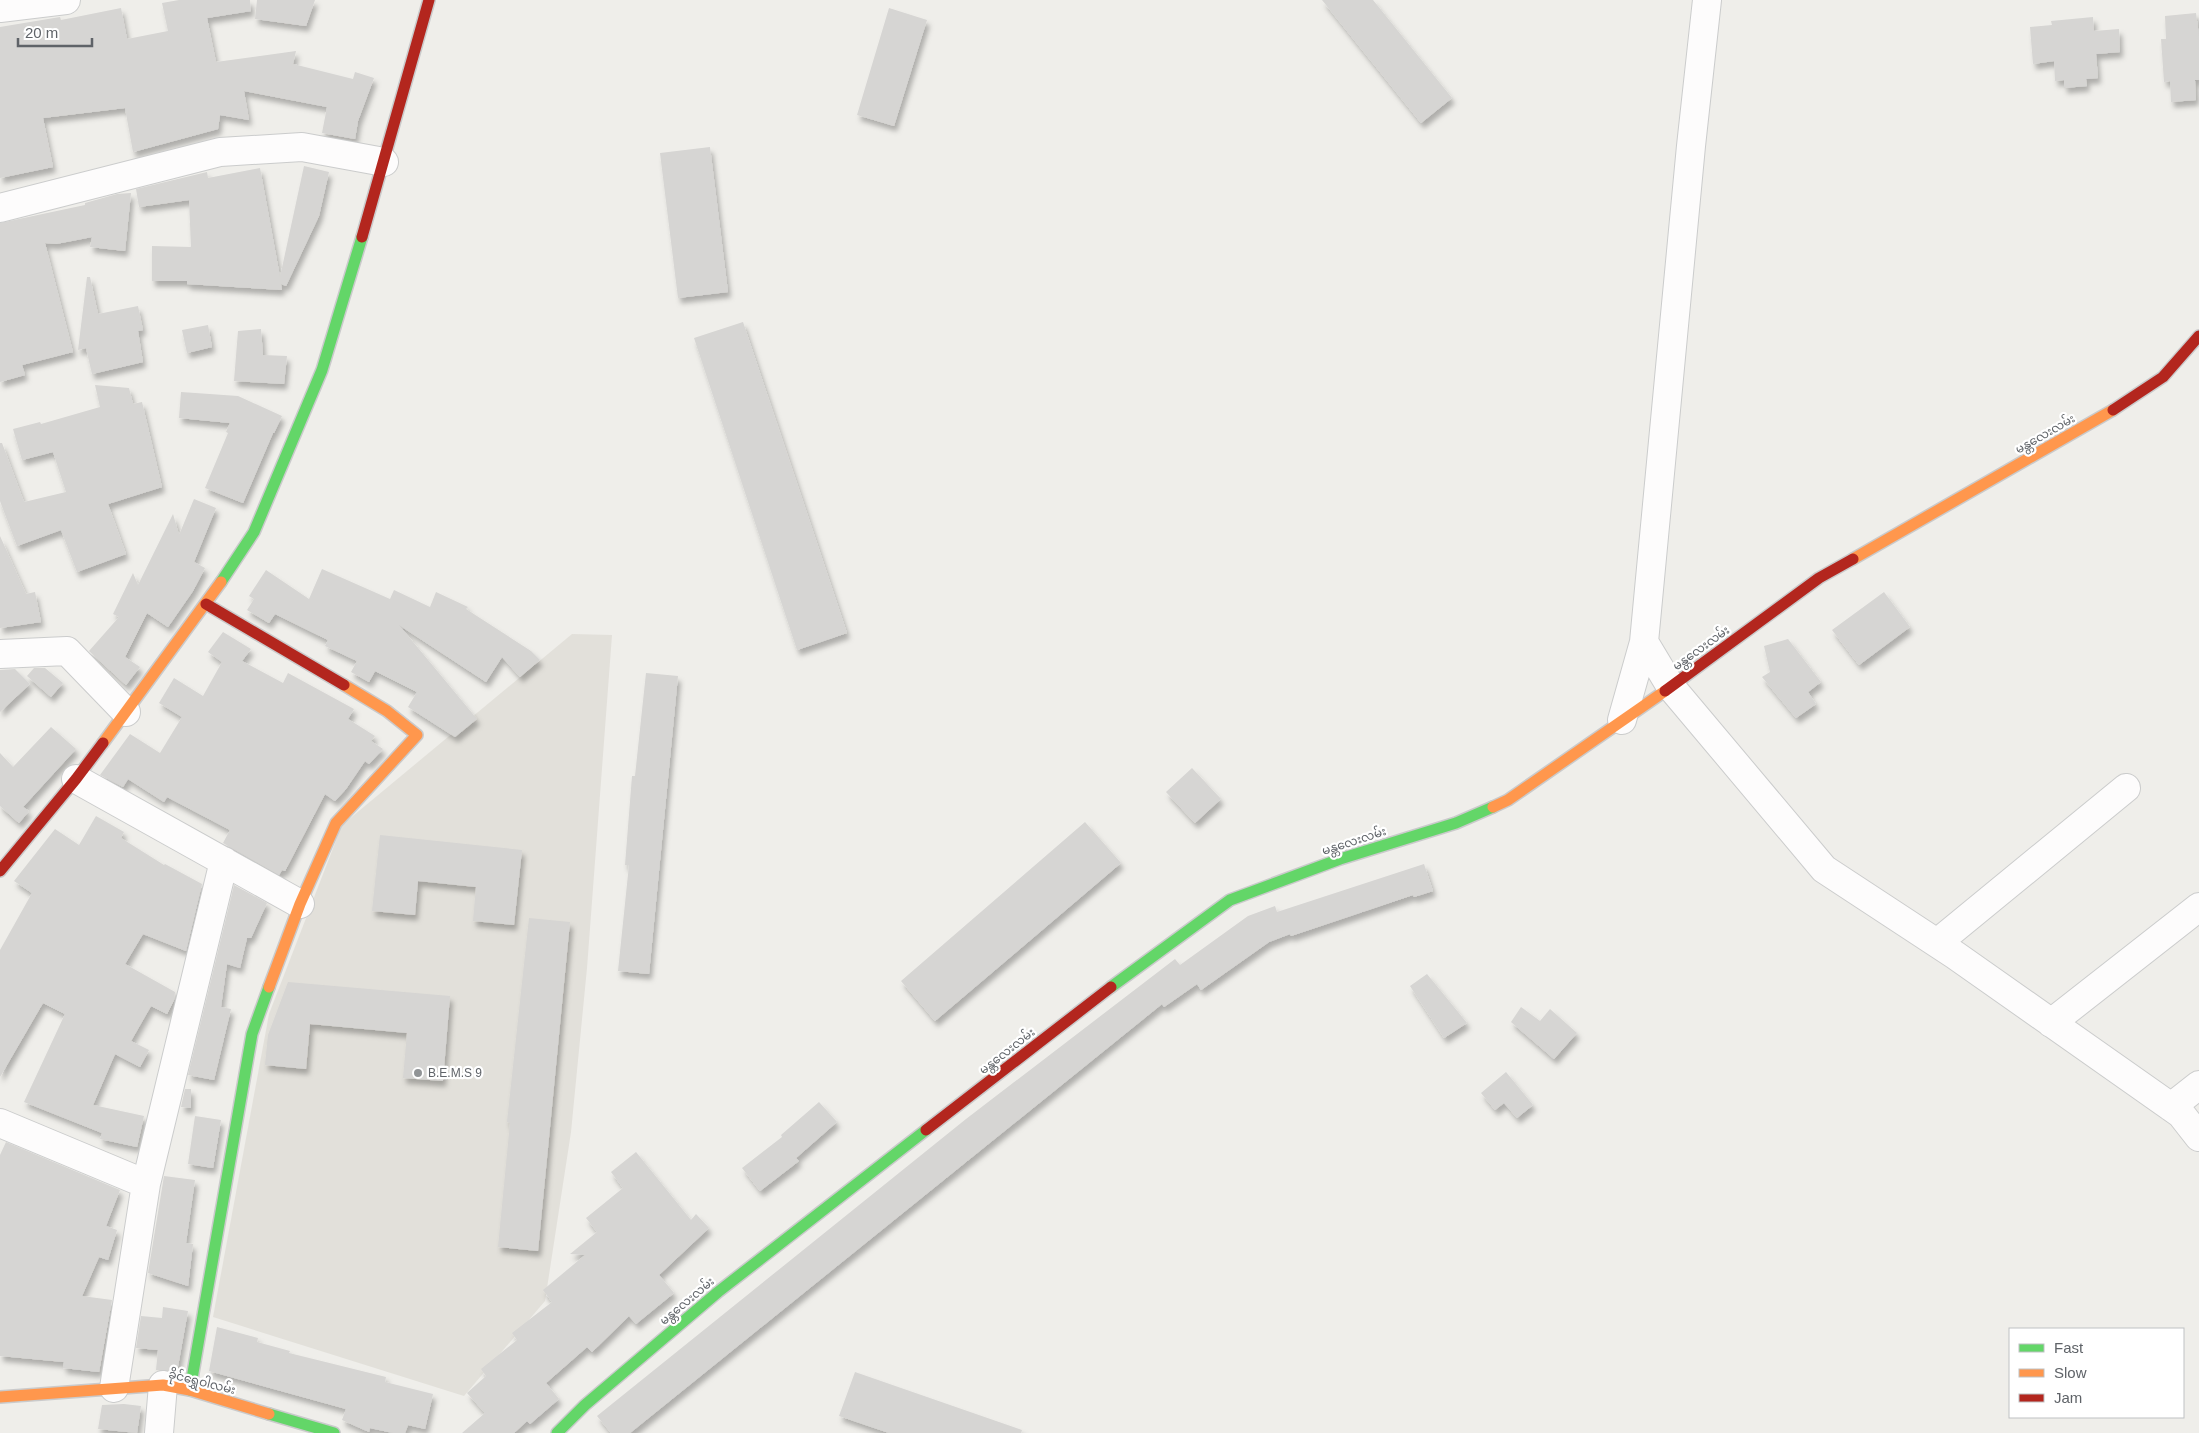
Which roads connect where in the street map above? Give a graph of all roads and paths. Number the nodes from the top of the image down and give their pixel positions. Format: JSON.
{"nodes":[{"id":1,"x":66,"y":0,"type":"edge"},
{"id":2,"x":429,"y":0,"type":"edge"},
{"id":3,"x":1707,"y":0,"type":"edge"},
{"id":4,"x":8,"y":5,"type":"edge"},
{"id":5,"x":384,"y":162,"type":"junction"},
{"id":6,"x":0,"y":208,"type":"edge"},
{"id":7,"x":2199,"y":336,"type":"edge"},
{"id":8,"x":206,"y":604,"type":"junction"},
{"id":9,"x":1644,"y":642,"type":"junction"},
{"id":10,"x":0,"y":654,"type":"edge"},
{"id":11,"x":1670,"y":687,"type":"junction"},
{"id":12,"x":126,"y":712,"type":"junction"},
{"id":13,"x":1622,"y":720,"type":"junction"},
{"id":14,"x":76,"y":779,"type":"junction"},
{"id":15,"x":2126,"y":788,"type":"dead end"},
{"id":16,"x":224,"y":861,"type":"junction"},
{"id":17,"x":0,"y":871,"type":"edge"},
{"id":18,"x":300,"y":904,"type":"junction"},
{"id":19,"x":2199,"y":907,"type":"edge"},
{"id":20,"x":1936,"y":943,"type":"junction"},
{"id":21,"x":2051,"y":1023,"type":"junction"},
{"id":22,"x":2199,"y":1085,"type":"edge"},
{"id":23,"x":2171,"y":1106,"type":"junction"},
{"id":24,"x":0,"y":1123,"type":"edge"},
{"id":25,"x":2199,"y":1137,"type":"edge"},
{"id":26,"x":146,"y":1184,"type":"junction"},
{"id":27,"x":163,"y":1385,"type":"junction"},
{"id":28,"x":114,"y":1388,"type":"junction"},
{"id":29,"x":190,"y":1390,"type":"junction"},
{"id":30,"x":0,"y":1397,"type":"edge"},
{"id":31,"x":159,"y":1433,"type":"edge"},
{"id":32,"x":334,"y":1433,"type":"edge"},
{"id":33,"x":557,"y":1433,"type":"edge"}],
"edges":[{"from":1,"to":4,"type":"street"},
{"from":2,"to":5,"type":"street"},
{"from":3,"to":9,"type":"street"},
{"from":5,"to":6,"type":"street"},
{"from":5,"to":8,"type":"street"},
{"from":7,"to":11,"type":"street","name":"မန္တလေးလမ်း"},
{"from":8,"to":12,"type":"street"},
{"from":8,"to":18,"type":"street"},
{"from":9,"to":11,"type":"street"},
{"from":9,"to":13,"type":"street"},
{"from":10,"to":12,"type":"street"},
{"from":11,"to":13,"type":"street","name":"မန္တလေးလမ်း"},
{"from":11,"to":20,"type":"street"},
{"from":12,"to":14,"type":"street"},
{"from":13,"to":33,"type":"street","name":"မန္တလေးလမ်း"},
{"from":14,"to":16,"type":"street"},
{"from":14,"to":17,"type":"street"},
{"from":15,"to":20,"type":"street"},
{"from":16,"to":18,"type":"street"},
{"from":16,"to":26,"type":"street"},
{"from":18,"to":29,"type":"street"},
{"from":19,"to":21,"type":"street"},
{"from":20,"to":21,"type":"street"},
{"from":21,"to":23,"type":"street"},
{"from":22,"to":23,"type":"street"},
{"from":23,"to":25,"type":"street"},
{"from":24,"to":26,"type":"street"},
{"from":26,"to":28,"type":"street"},
{"from":27,"to":28,"type":"street","name":"ခိုင်ရွှေဝါလမ်း"},
{"from":27,"to":29,"type":"street","name":"ခိုင်ရွှေဝါလမ်း"},
{"from":27,"to":31,"type":"street"},
{"from":28,"to":30,"type":"street","name":"ခိုင်ရွှေဝါလမ်း"},
{"from":29,"to":32,"type":"street","name":"ခိုင်ရွှေဝါလမ်း"}]}
